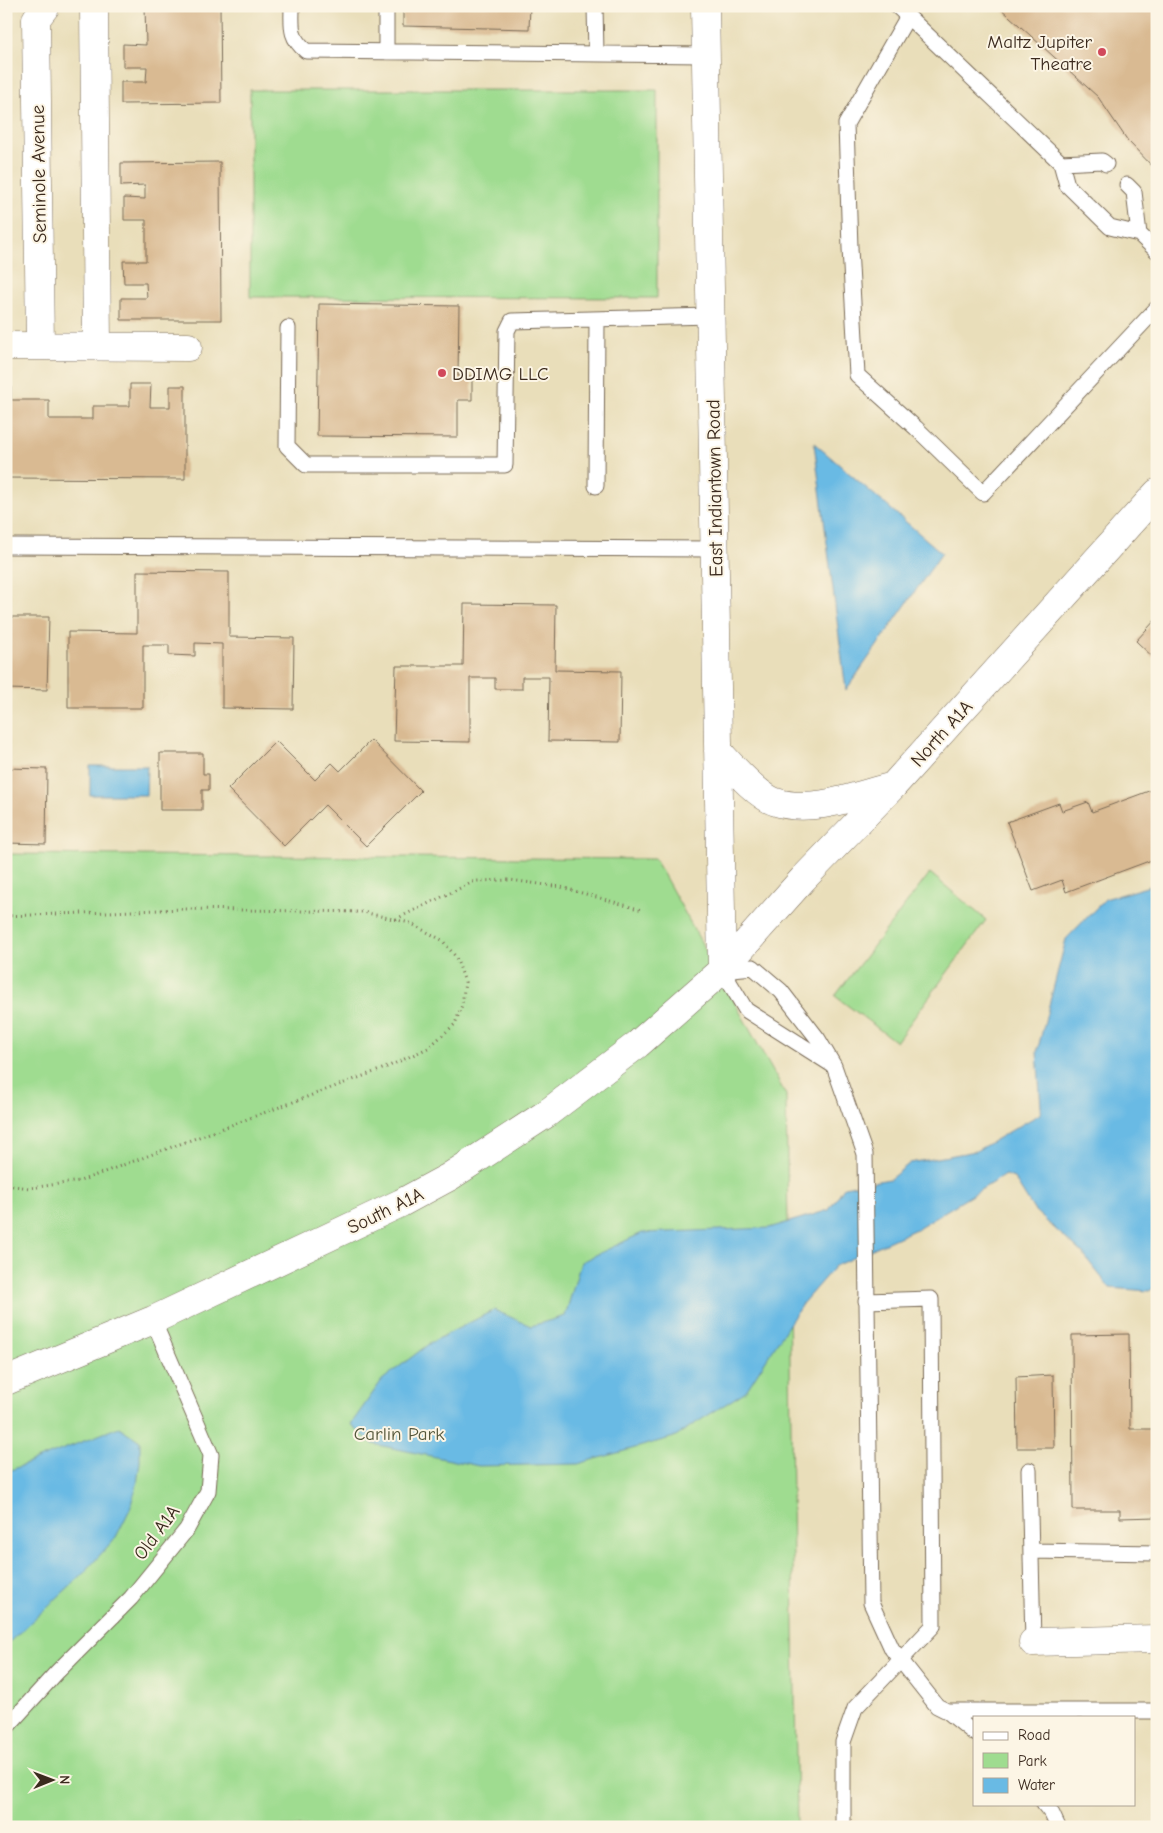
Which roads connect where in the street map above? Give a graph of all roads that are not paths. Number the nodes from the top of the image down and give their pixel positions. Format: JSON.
{"nodes":[{"id":1,"x":46,"y":6,"type":"edge"},
{"id":2,"x":94,"y":6,"type":"edge"},
{"id":3,"x":292,"y":6,"type":"edge"},
{"id":4,"x":386,"y":6,"type":"edge"},
{"id":5,"x":595,"y":6,"type":"edge"},
{"id":6,"x":705,"y":6,"type":"edge"},
{"id":7,"x":902,"y":11,"type":"edge"},
{"id":8,"x":386,"y":52,"type":"junction"},
{"id":9,"x":596,"y":54,"type":"junction"},
{"id":10,"x":706,"y":55,"type":"junction"},
{"id":11,"x":1061,"y":163,"type":"junction"},
{"id":12,"x":1106,"y":164,"type":"dead end"},
{"id":13,"x":1126,"y":185,"type":"dead end"},
{"id":14,"x":1139,"y":234,"type":"junction"},
{"id":15,"x":1157,"y":251,"type":"edge"},
{"id":16,"x":1157,"y":308,"type":"edge"},
{"id":17,"x":710,"y":316,"type":"junction"},
{"id":18,"x":597,"y":319,"type":"junction"},
{"id":19,"x":288,"y":328,"type":"dead end"},
{"id":20,"x":6,"y":346,"type":"edge"},
{"id":21,"x":40,"y":346,"type":"junction"},
{"id":22,"x":97,"y":346,"type":"junction"},
{"id":23,"x":188,"y":346,"type":"dead end"},
{"id":24,"x":596,"y":486,"type":"dead end"},
{"id":25,"x":1157,"y":493,"type":"edge"},
{"id":26,"x":6,"y":546,"type":"edge"},
{"id":27,"x":715,"y":550,"type":"junction"},
{"id":28,"x":718,"y":751,"type":"junction"},
{"id":29,"x":893,"y":786,"type":"junction"},
{"id":30,"x":722,"y":970,"type":"junction"},
{"id":31,"x":834,"y":1066,"type":"junction"},
{"id":32,"x":866,"y":1301,"type":"junction"},
{"id":33,"x":153,"y":1320,"type":"junction"},
{"id":34,"x":6,"y":1381,"type":"edge"},
{"id":35,"x":1029,"y":1470,"type":"dead end"},
{"id":36,"x":1031,"y":1551,"type":"junction"},
{"id":37,"x":1157,"y":1552,"type":"edge"},
{"id":38,"x":1157,"y":1640,"type":"edge"},
{"id":39,"x":1033,"y":1642,"type":"joint"},
{"id":40,"x":902,"y":1661,"type":"junction"},
{"id":41,"x":948,"y":1711,"type":"junction"},
{"id":42,"x":1157,"y":1711,"type":"edge"},
{"id":43,"x":6,"y":1728,"type":"edge"},
{"id":44,"x":973,"y":1732,"type":"edge"},
{"id":45,"x":1046,"y":1806,"type":"edge"},
{"id":46,"x":843,"y":1827,"type":"edge"},
{"id":47,"x":1058,"y":1827,"type":"edge"}],
"edges":[{"from":1,"to":21,"type":"street","name":"Seminole Avenue"},
{"from":2,"to":22,"type":"street"},
{"from":3,"to":8,"type":"lane"},
{"from":4,"to":8,"type":"lane"},
{"from":5,"to":9,"type":"lane"},
{"from":6,"to":10,"type":"street","name":"East Indiantown Road"},
{"from":7,"to":11,"type":"lane"},
{"from":7,"to":16,"type":"lane"},
{"from":8,"to":9,"type":"lane"},
{"from":9,"to":10,"type":"lane"},
{"from":10,"to":17,"type":"street","name":"East Indiantown Road"},
{"from":11,"to":12,"type":"lane"},
{"from":11,"to":14,"type":"lane"},
{"from":13,"to":14,"type":"lane"},
{"from":14,"to":15,"type":"lane"},
{"from":17,"to":18,"type":"lane"},
{"from":17,"to":27,"type":"street","name":"East Indiantown Road"},
{"from":18,"to":19,"type":"lane"},
{"from":18,"to":24,"type":"lane"},
{"from":20,"to":21,"type":"street"},
{"from":21,"to":22,"type":"street"},
{"from":22,"to":23,"type":"street"},
{"from":25,"to":29,"type":"street","name":"North A1A"},
{"from":26,"to":27,"type":"lane"},
{"from":27,"to":28,"type":"street","name":"East Indiantown Road"},
{"from":28,"to":29,"type":"street"},
{"from":28,"to":30,"type":"street","name":"East Indiantown Road"},
{"from":29,"to":30,"type":"street","name":"North A1A"},
{"from":30,"to":31,"type":"lane"},
{"from":30,"to":31,"type":"lane"},
{"from":30,"to":33,"type":"street","name":"South A1A"},
{"from":31,"to":32,"type":"lane"},
{"from":32,"to":40,"type":"lane"},
{"from":32,"to":40,"type":"lane"},
{"from":33,"to":34,"type":"street","name":"South A1A"},
{"from":33,"to":43,"type":"lane","name":"Old A1A"},
{"from":35,"to":36,"type":"lane"},
{"from":36,"to":37,"type":"lane"},
{"from":36,"to":39,"type":"lane"},
{"from":38,"to":39,"type":"street"},
{"from":40,"to":41,"type":"lane"},
{"from":40,"to":46,"type":"lane"},
{"from":41,"to":42,"type":"lane"},
{"from":41,"to":44,"type":"lane"},
{"from":45,"to":47,"type":"lane"}]}
